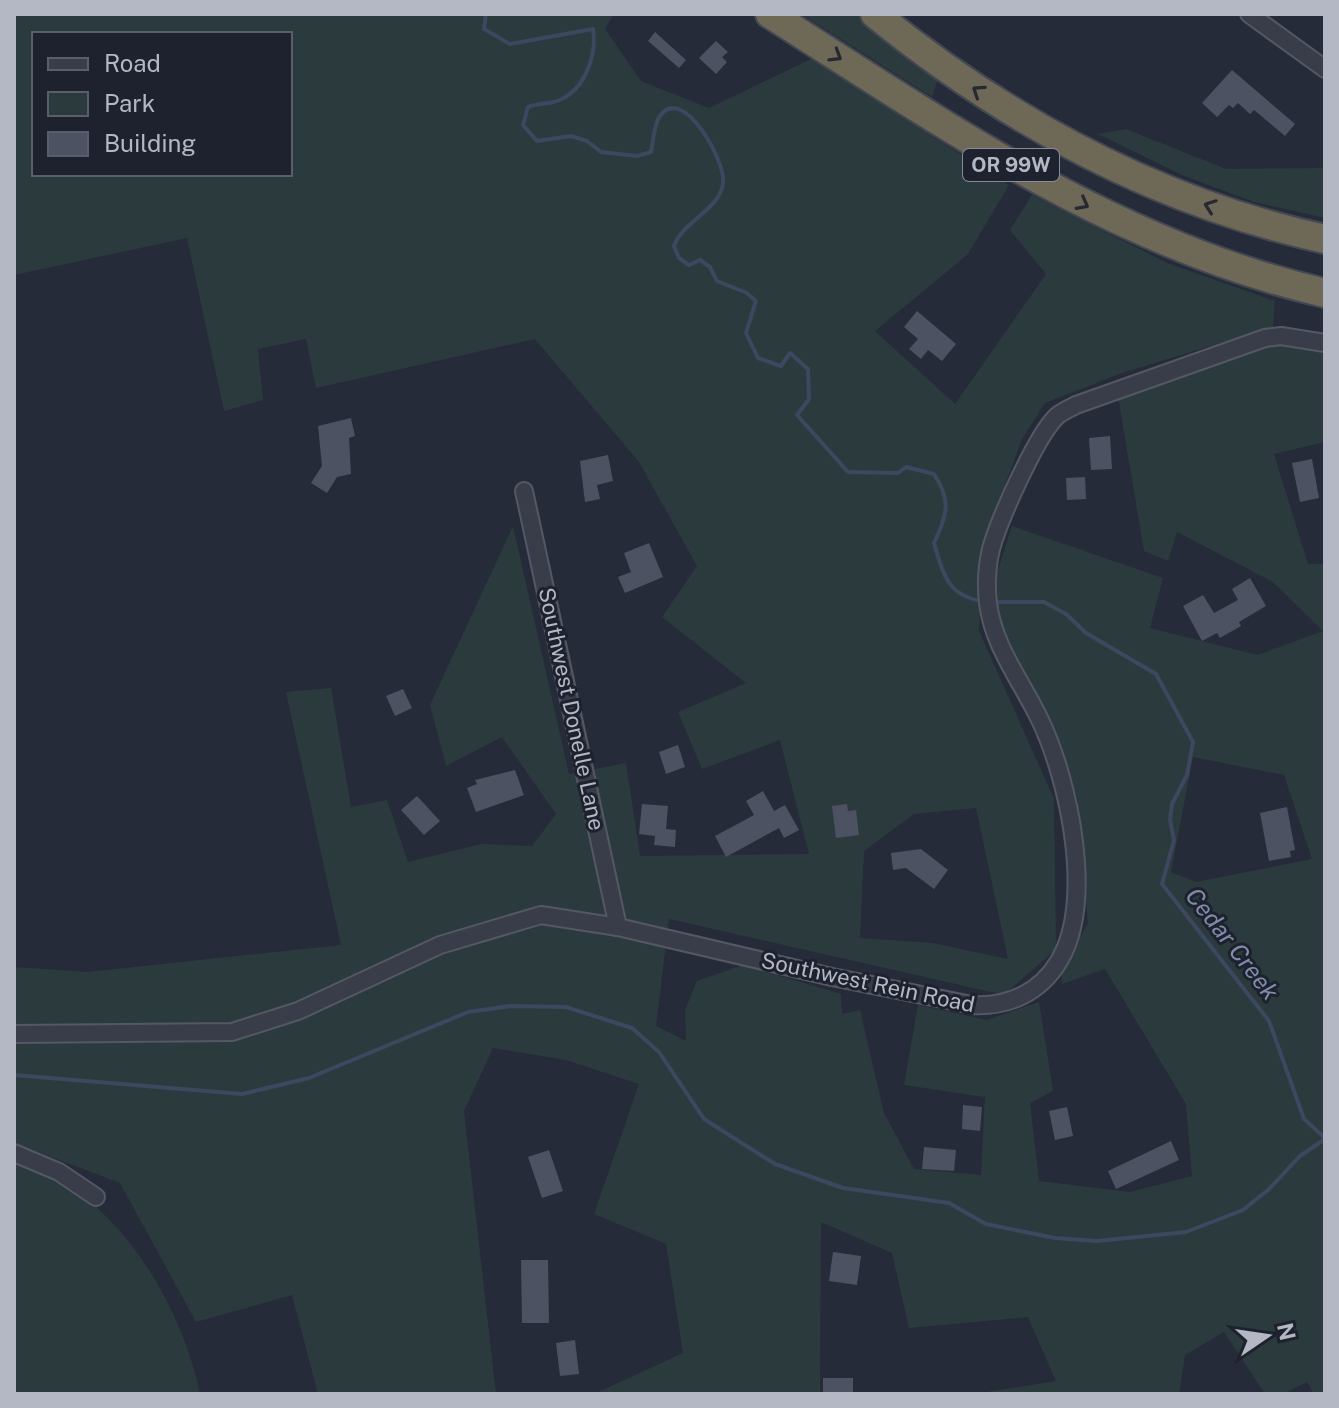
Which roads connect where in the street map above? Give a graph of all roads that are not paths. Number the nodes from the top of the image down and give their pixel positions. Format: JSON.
{"nodes":[{"id":1,"x":770,"y":14,"type":"edge"},
{"id":2,"x":875,"y":14,"type":"edge"},
{"id":3,"x":1249,"y":14,"type":"edge"},
{"id":4,"x":1325,"y":69,"type":"edge"},
{"id":5,"x":1325,"y":239,"type":"edge"},
{"id":6,"x":1325,"y":293,"type":"edge"},
{"id":7,"x":1325,"y":343,"type":"edge"},
{"id":8,"x":524,"y":491,"type":"dead end"},
{"id":9,"x":618,"y":927,"type":"junction"},
{"id":10,"x":14,"y":1034,"type":"edge"},
{"id":11,"x":14,"y":1153,"type":"edge"},
{"id":12,"x":96,"y":1197,"type":"dead end"}],
"edges":[{"from":1,"to":6,"type":"highway","number":"OR 99W","one_way":true},
{"from":5,"to":2,"type":"highway","number":"OR 99W","one_way":true},
{"from":3,"to":4,"type":"street"},
{"from":7,"to":9,"type":"street","name":"Southwest Rein Road"},
{"from":8,"to":9,"type":"street","name":"Southwest Donelle Lane"},
{"from":9,"to":10,"type":"street","name":"Southwest Rein Road"},
{"from":11,"to":12,"type":"street"}]}
